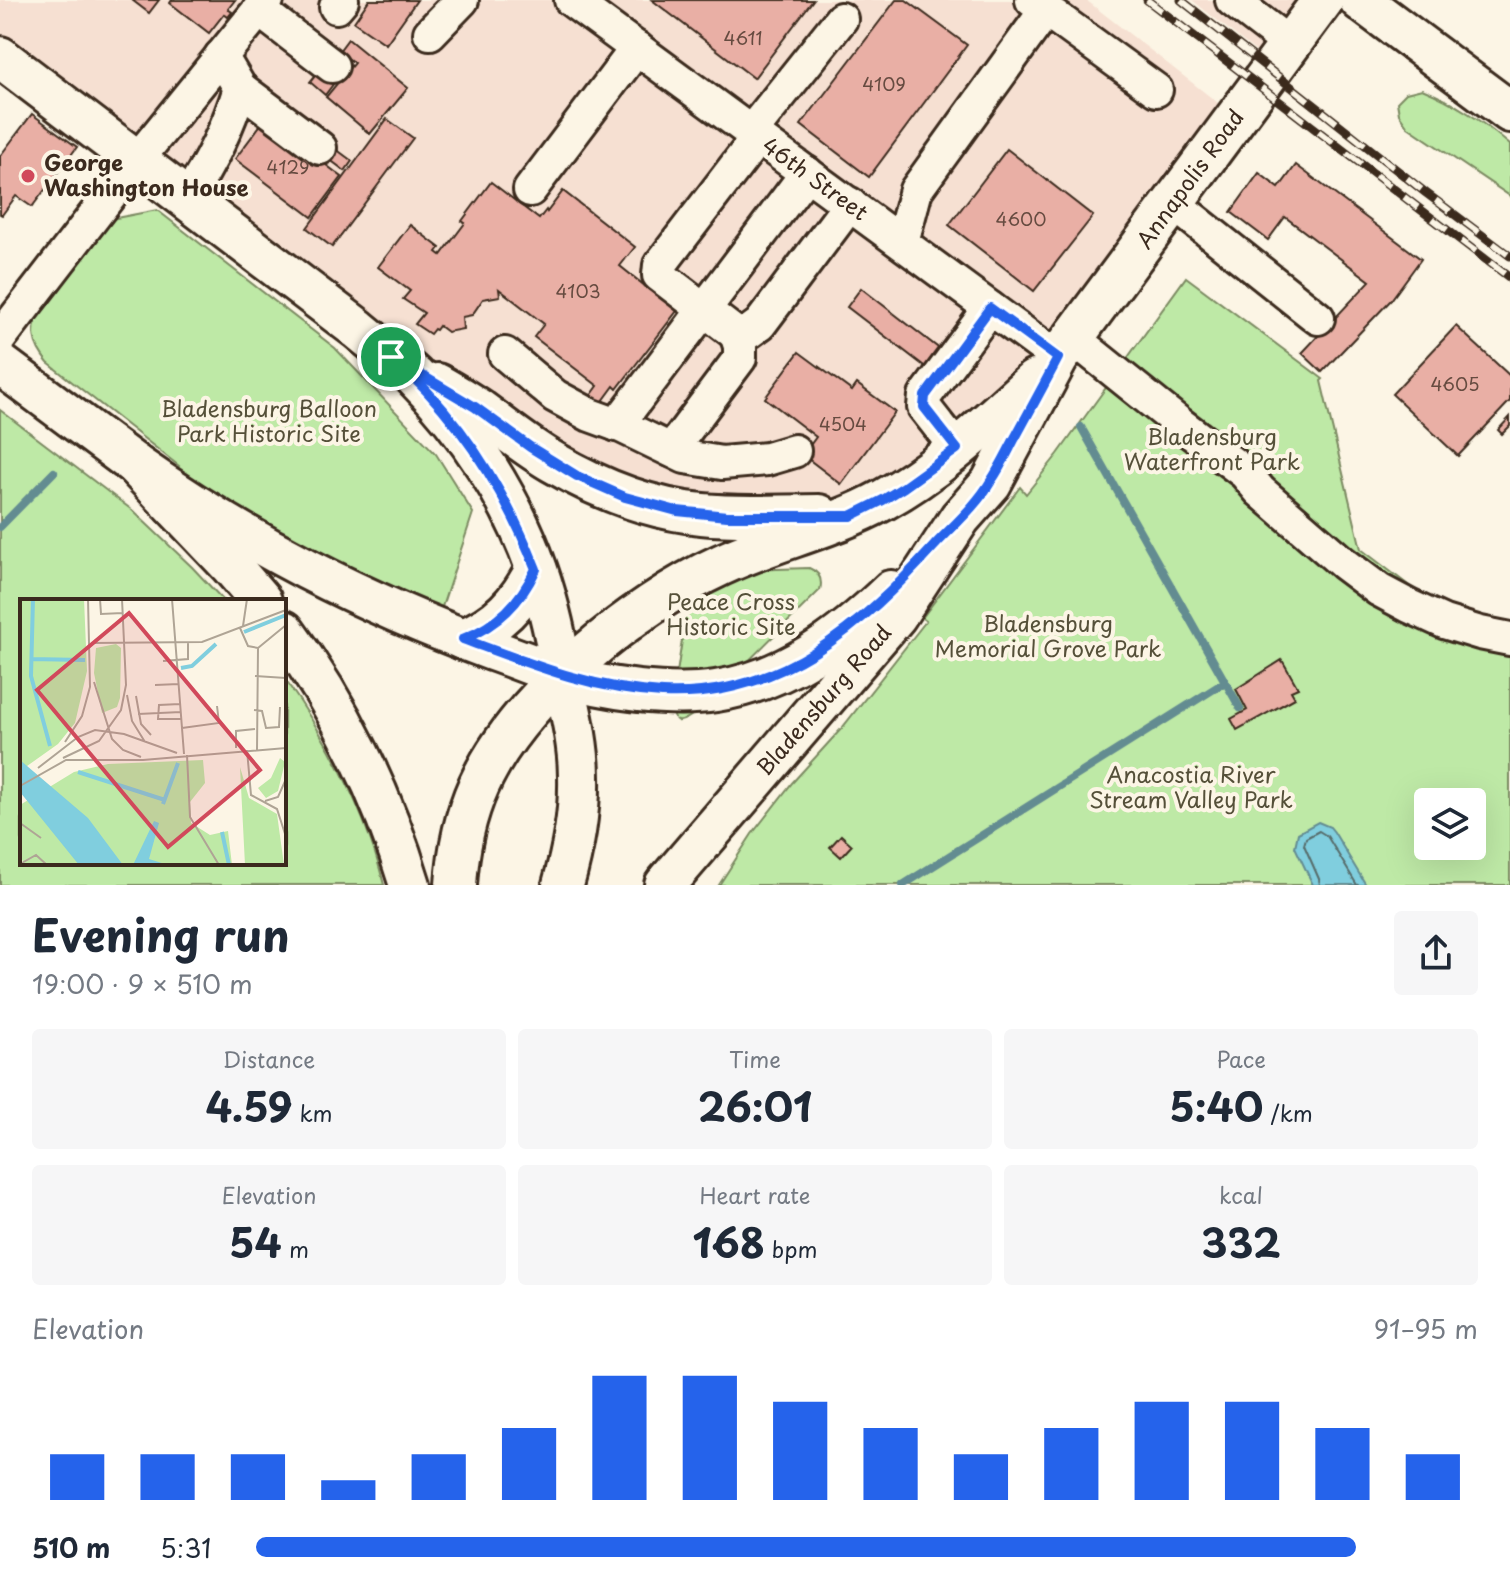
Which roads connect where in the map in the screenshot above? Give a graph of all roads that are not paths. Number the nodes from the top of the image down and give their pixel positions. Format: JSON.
{"nodes":[{"id":1,"x":462,"y":0,"type":"edge"},
{"id":2,"x":571,"y":0,"type":"edge"},
{"id":3,"x":1232,"y":0,"type":"edge"},
{"id":4,"x":1323,"y":0,"type":"edge"},
{"id":5,"x":1360,"y":0,"type":"edge"},
{"id":6,"x":1407,"y":0,"type":"edge"},
{"id":7,"x":263,"y":5,"type":"edge"},
{"id":8,"x":1039,"y":5,"type":"edge"},
{"id":9,"x":841,"y":19,"type":"dead end"},
{"id":10,"x":430,"y":33,"type":"dead end"},
{"id":11,"x":1275,"y":33,"type":"dead end"},
{"id":12,"x":637,"y":48,"type":"junction"},
{"id":13,"x":221,"y":56,"type":"junction"},
{"id":14,"x":0,"y":57,"type":"edge"},
{"id":15,"x":332,"y":66,"type":"dead end"},
{"id":16,"x":1510,"y":79,"type":"edge"},
{"id":17,"x":240,"y":88,"type":"junction"},
{"id":18,"x":1156,"y":90,"type":"dead end"},
{"id":19,"x":1510,"y":112,"type":"edge"},
{"id":20,"x":755,"y":134,"type":"junction"},
{"id":21,"x":320,"y":148,"type":"dead end"},
{"id":22,"x":137,"y":160,"type":"junction"},
{"id":23,"x":807,"y":173,"type":"junction"},
{"id":24,"x":530,"y":190,"type":"dead end"},
{"id":25,"x":187,"y":199,"type":"junction"},
{"id":26,"x":1173,"y":203,"type":"junction"},
{"id":27,"x":850,"y":204,"type":"junction"},
{"id":28,"x":902,"y":242,"type":"junction"},
{"id":29,"x":990,"y":308,"type":"junction"},
{"id":30,"x":704,"y":310,"type":"junction"},
{"id":31,"x":1318,"y":318,"type":"dead end"},
{"id":32,"x":736,"y":334,"type":"junction"},
{"id":33,"x":0,"y":338,"type":"edge"},
{"id":34,"x":1066,"y":348,"type":"junction"},
{"id":35,"x":505,"y":354,"type":"dead end"},
{"id":36,"x":391,"y":357,"type":"junction"},
{"id":37,"x":0,"y":364,"type":"edge"},
{"id":38,"x":617,"y":425,"type":"junction"},
{"id":39,"x":957,"y":449,"type":"junction"},
{"id":40,"x":671,"y":450,"type":"junction"},
{"id":41,"x":794,"y":451,"type":"dead end"},
{"id":42,"x":134,"y":464,"type":"junction"},
{"id":43,"x":851,"y":516,"type":"junction"},
{"id":44,"x":960,"y":518,"type":"junction"},
{"id":45,"x":536,"y":569,"type":"junction"},
{"id":46,"x":259,"y":599,"type":"edge"},
{"id":47,"x":286,"y":634,"type":"edge"},
{"id":48,"x":463,"y":639,"type":"junction"},
{"id":49,"x":1510,"y":639,"type":"edge"},
{"id":50,"x":563,"y":676,"type":"junction"},
{"id":51,"x":410,"y":885,"type":"edge"},
{"id":52,"x":456,"y":885,"type":"edge"},
{"id":53,"x":563,"y":885,"type":"edge"},
{"id":54,"x":665,"y":885,"type":"edge"}],
"edges":[{"from":1,"to":10,"type":"street"},
{"from":2,"to":12,"type":"street","name":"46th Street"},
{"from":3,"to":11,"type":"street"},
{"from":4,"to":26,"type":"main road","name":"Annapolis Road"},
{"from":5,"to":19,"type":"main road"},
{"from":6,"to":16,"type":"main road"},
{"from":7,"to":13,"type":"street"},
{"from":7,"to":15,"type":"street"},
{"from":8,"to":18,"type":"street"},
{"from":8,"to":28,"type":"street"},
{"from":9,"to":20,"type":"street"},
{"from":12,"to":20,"type":"street","name":"46th Street"},
{"from":12,"to":24,"type":"street"},
{"from":13,"to":17,"type":"street"},
{"from":13,"to":22,"type":"street"},
{"from":14,"to":22,"type":"main road"},
{"from":17,"to":21,"type":"street"},
{"from":17,"to":25,"type":"street"},
{"from":20,"to":23,"type":"street","name":"46th Street"},
{"from":20,"to":30,"type":"street"},
{"from":22,"to":25,"type":"main road"},
{"from":22,"to":33,"type":"street"},
{"from":23,"to":27,"type":"street","name":"46th Street"},
{"from":23,"to":30,"type":"street"},
{"from":25,"to":36,"type":"main road"},
{"from":26,"to":31,"type":"street"},
{"from":26,"to":34,"type":"main road","name":"Annapolis Road"},
{"from":27,"to":28,"type":"street","name":"46th Street"},
{"from":27,"to":32,"type":"street"},
{"from":28,"to":29,"type":"street","name":"46th Street"},
{"from":29,"to":34,"type":"street","name":"46th Street"},
{"from":29,"to":39,"type":"street"},
{"from":30,"to":32,"type":"street"},
{"from":30,"to":38,"type":"street"},
{"from":32,"to":40,"type":"street"},
{"from":34,"to":39,"type":"main road"},
{"from":34,"to":44,"type":"main road","name":"Bladensburg Road"},
{"from":34,"to":49,"type":"street","name":"46th Street"},
{"from":35,"to":38,"type":"street"},
{"from":36,"to":43,"type":"main road"},
{"from":36,"to":45,"type":"main road"},
{"from":37,"to":42,"type":"main road"},
{"from":38,"to":40,"type":"street"},
{"from":39,"to":43,"type":"main road"},
{"from":40,"to":41,"type":"street"},
{"from":42,"to":46,"type":"main road"},
{"from":42,"to":48,"type":"main road"},
{"from":43,"to":50,"type":"main road"},
{"from":44,"to":50,"type":"main road"},
{"from":44,"to":54,"type":"main road","name":"Bladensburg Road"},
{"from":45,"to":48,"type":"main road"},
{"from":45,"to":50,"type":"main road"},
{"from":47,"to":51,"type":"main road"},
{"from":48,"to":50,"type":"main road"},
{"from":50,"to":52,"type":"main road"},
{"from":50,"to":53,"type":"main road"}]}
